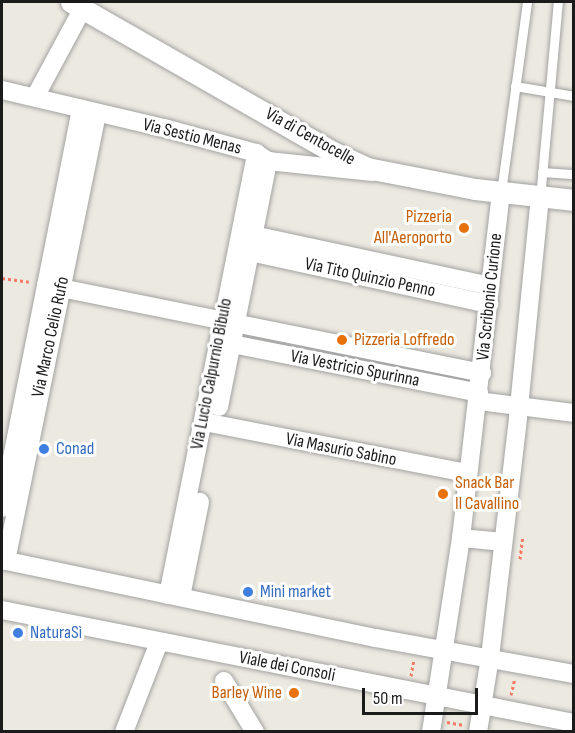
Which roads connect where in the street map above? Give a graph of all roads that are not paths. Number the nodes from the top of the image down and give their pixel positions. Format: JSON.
{"nodes":[{"id":1,"x":527,"y":2,"type":"edge"},
{"id":2,"x":558,"y":2,"type":"edge"},
{"id":3,"x":77,"y":5,"type":"edge"},
{"id":4,"x":515,"y":86,"type":"junction"},
{"id":5,"x":3,"y":91,"type":"edge"},
{"id":6,"x":552,"y":91,"type":"junction"},
{"id":7,"x":573,"y":96,"type":"edge"},
{"id":8,"x":35,"y":97,"type":"junction"},
{"id":9,"x":2,"y":109,"type":"edge"},
{"id":10,"x":89,"y":111,"type":"junction"},
{"id":11,"x":262,"y":157,"type":"junction"},
{"id":12,"x":383,"y":172,"type":"junction"},
{"id":13,"x":542,"y":172,"type":"junction"},
{"id":14,"x":573,"y":174,"type":"edge"},
{"id":15,"x":501,"y":192,"type":"junction"},
{"id":16,"x":540,"y":198,"type":"junction"},
{"id":17,"x":573,"y":200,"type":"edge"},
{"id":18,"x":252,"y":244,"type":"junction"},
{"id":19,"x":54,"y":287,"type":"junction"},
{"id":20,"x":490,"y":295,"type":"junction"},
{"id":21,"x":229,"y":322,"type":"junction"},
{"id":22,"x":232,"y":344,"type":"junction"},
{"id":23,"x":482,"y":373,"type":"junction"},
{"id":24,"x":478,"y":397,"type":"junction"},
{"id":25,"x":519,"y":406,"type":"junction"},
{"id":26,"x":573,"y":412,"type":"edge"},
{"id":27,"x":210,"y":423,"type":"junction"},
{"id":28,"x":8,"y":473,"type":"edge"},
{"id":29,"x":466,"y":473,"type":"junction"},
{"id":30,"x":2,"y":508,"type":"edge"},
{"id":31,"x":460,"y":538,"type":"junction"},
{"id":32,"x":503,"y":542,"type":"junction"},
{"id":33,"x":4,"y":561,"type":"edge"},
{"id":34,"x":174,"y":596,"type":"junction"},
{"id":35,"x":2,"y":610,"type":"edge"},
{"id":36,"x":159,"y":642,"type":"junction"},
{"id":37,"x":445,"y":650,"type":"junction"},
{"id":38,"x":490,"y":657,"type":"junction"},
{"id":39,"x":573,"y":674,"type":"edge"},
{"id":40,"x":224,"y":681,"type":"dead end"},
{"id":41,"x":437,"y":696,"type":"junction"},
{"id":42,"x":483,"y":705,"type":"junction"},
{"id":43,"x":573,"y":723,"type":"edge"},
{"id":44,"x":436,"y":726,"type":"edge"},
{"id":45,"x":473,"y":729,"type":"edge"},
{"id":46,"x":124,"y":732,"type":"edge"},
{"id":47,"x":255,"y":732,"type":"edge"}],
"edges":[{"from":1,"to":4,"type":"lane"},
{"from":2,"to":6,"type":"lane"},
{"from":3,"to":8,"type":"street"},
{"from":3,"to":12,"type":"street","name":"Via di Centocelle"},
{"from":4,"to":6,"type":"lane"},
{"from":4,"to":15,"type":"lane"},
{"from":5,"to":8,"type":"street","name":"Via Sestio Menas"},
{"from":5,"to":9,"type":"street"},
{"from":6,"to":7,"type":"lane"},
{"from":6,"to":13,"type":"lane"},
{"from":8,"to":10,"type":"street","name":"Via Sestio Menas"},
{"from":10,"to":11,"type":"street","name":"Via Sestio Menas"},
{"from":10,"to":19,"type":"street","name":"Via Marco Celio Rufo"},
{"from":11,"to":12,"type":"street","name":"Via Sestio Menas"},
{"from":11,"to":18,"type":"street","name":"Via Lucio Calpurnio Bibulo"},
{"from":11,"to":21,"type":"street","name":"Via Lucio Calpurnio Bibulo"},
{"from":12,"to":15,"type":"street","name":"Via di Centocelle"},
{"from":13,"to":14,"type":"lane"},
{"from":13,"to":16,"type":"lane"},
{"from":15,"to":16,"type":"street","name":"Via di Centocelle"},
{"from":15,"to":20,"type":"street","name":"Via Scribonio Curione"},
{"from":16,"to":17,"type":"street","name":"Via di Centocelle"},
{"from":16,"to":25,"type":"street"},
{"from":18,"to":20,"type":"street","name":"Via Tito Quinzio Penno"},
{"from":18,"to":21,"type":"street","name":"Via Lucio Calpurnio Bibulo"},
{"from":19,"to":21,"type":"street","name":"Via Vestricio Spurinna"},
{"from":19,"to":28,"type":"street","name":"Via Marco Celio Rufo"},
{"from":20,"to":23,"type":"street","name":"Via Scribonio Curione"},
{"from":21,"to":22,"type":"street","name":"Via Lucio Calpurnio Bibulo"},
{"from":21,"to":23,"type":"street","name":"Via Vestricio Spurinna"},
{"from":21,"to":27,"type":"street","name":"Via Lucio Calpurnio Bibulo"},
{"from":22,"to":24,"type":"street","name":"Via Vestricio Spurinna"},
{"from":22,"to":27,"type":"street","name":"Via Lucio Calpurnio Bibulo"},
{"from":23,"to":24,"type":"street","name":"Via Scribonio Curione"},
{"from":24,"to":25,"type":"street"},
{"from":24,"to":29,"type":"street","name":"Via Scribonio Curione"},
{"from":25,"to":26,"type":"street"},
{"from":25,"to":32,"type":"street"},
{"from":27,"to":29,"type":"street","name":"Via Masurio Sabino"},
{"from":27,"to":34,"type":"street","name":"Via Lucio Calpurnio Bibulo"},
{"from":28,"to":30,"type":"street","name":"Via Marco Celio Rufo"},
{"from":28,"to":33,"type":"street","name":"Via Marco Celio Rufo"},
{"from":29,"to":31,"type":"street","name":"Via Scribonio Curione"},
{"from":31,"to":32,"type":"street"},
{"from":31,"to":37,"type":"street","name":"Via Scribonio Curione"},
{"from":32,"to":38,"type":"street"},
{"from":33,"to":34,"type":"street"},
{"from":34,"to":37,"type":"street"},
{"from":35,"to":36,"type":"street","name":"Viale dei Consoli"},
{"from":36,"to":41,"type":"street","name":"Viale dei Consoli"},
{"from":36,"to":46,"type":"street"},
{"from":37,"to":38,"type":"street"},
{"from":37,"to":41,"type":"street","name":"Via Scribonio Curione"},
{"from":38,"to":39,"type":"street"},
{"from":38,"to":42,"type":"street"},
{"from":40,"to":47,"type":"street"},
{"from":41,"to":42,"type":"street","name":"Viale dei Consoli"},
{"from":41,"to":44,"type":"street","name":"Via Scribonio Curione"},
{"from":42,"to":43,"type":"street","name":"Viale dei Consoli"},
{"from":42,"to":45,"type":"street"}]}
